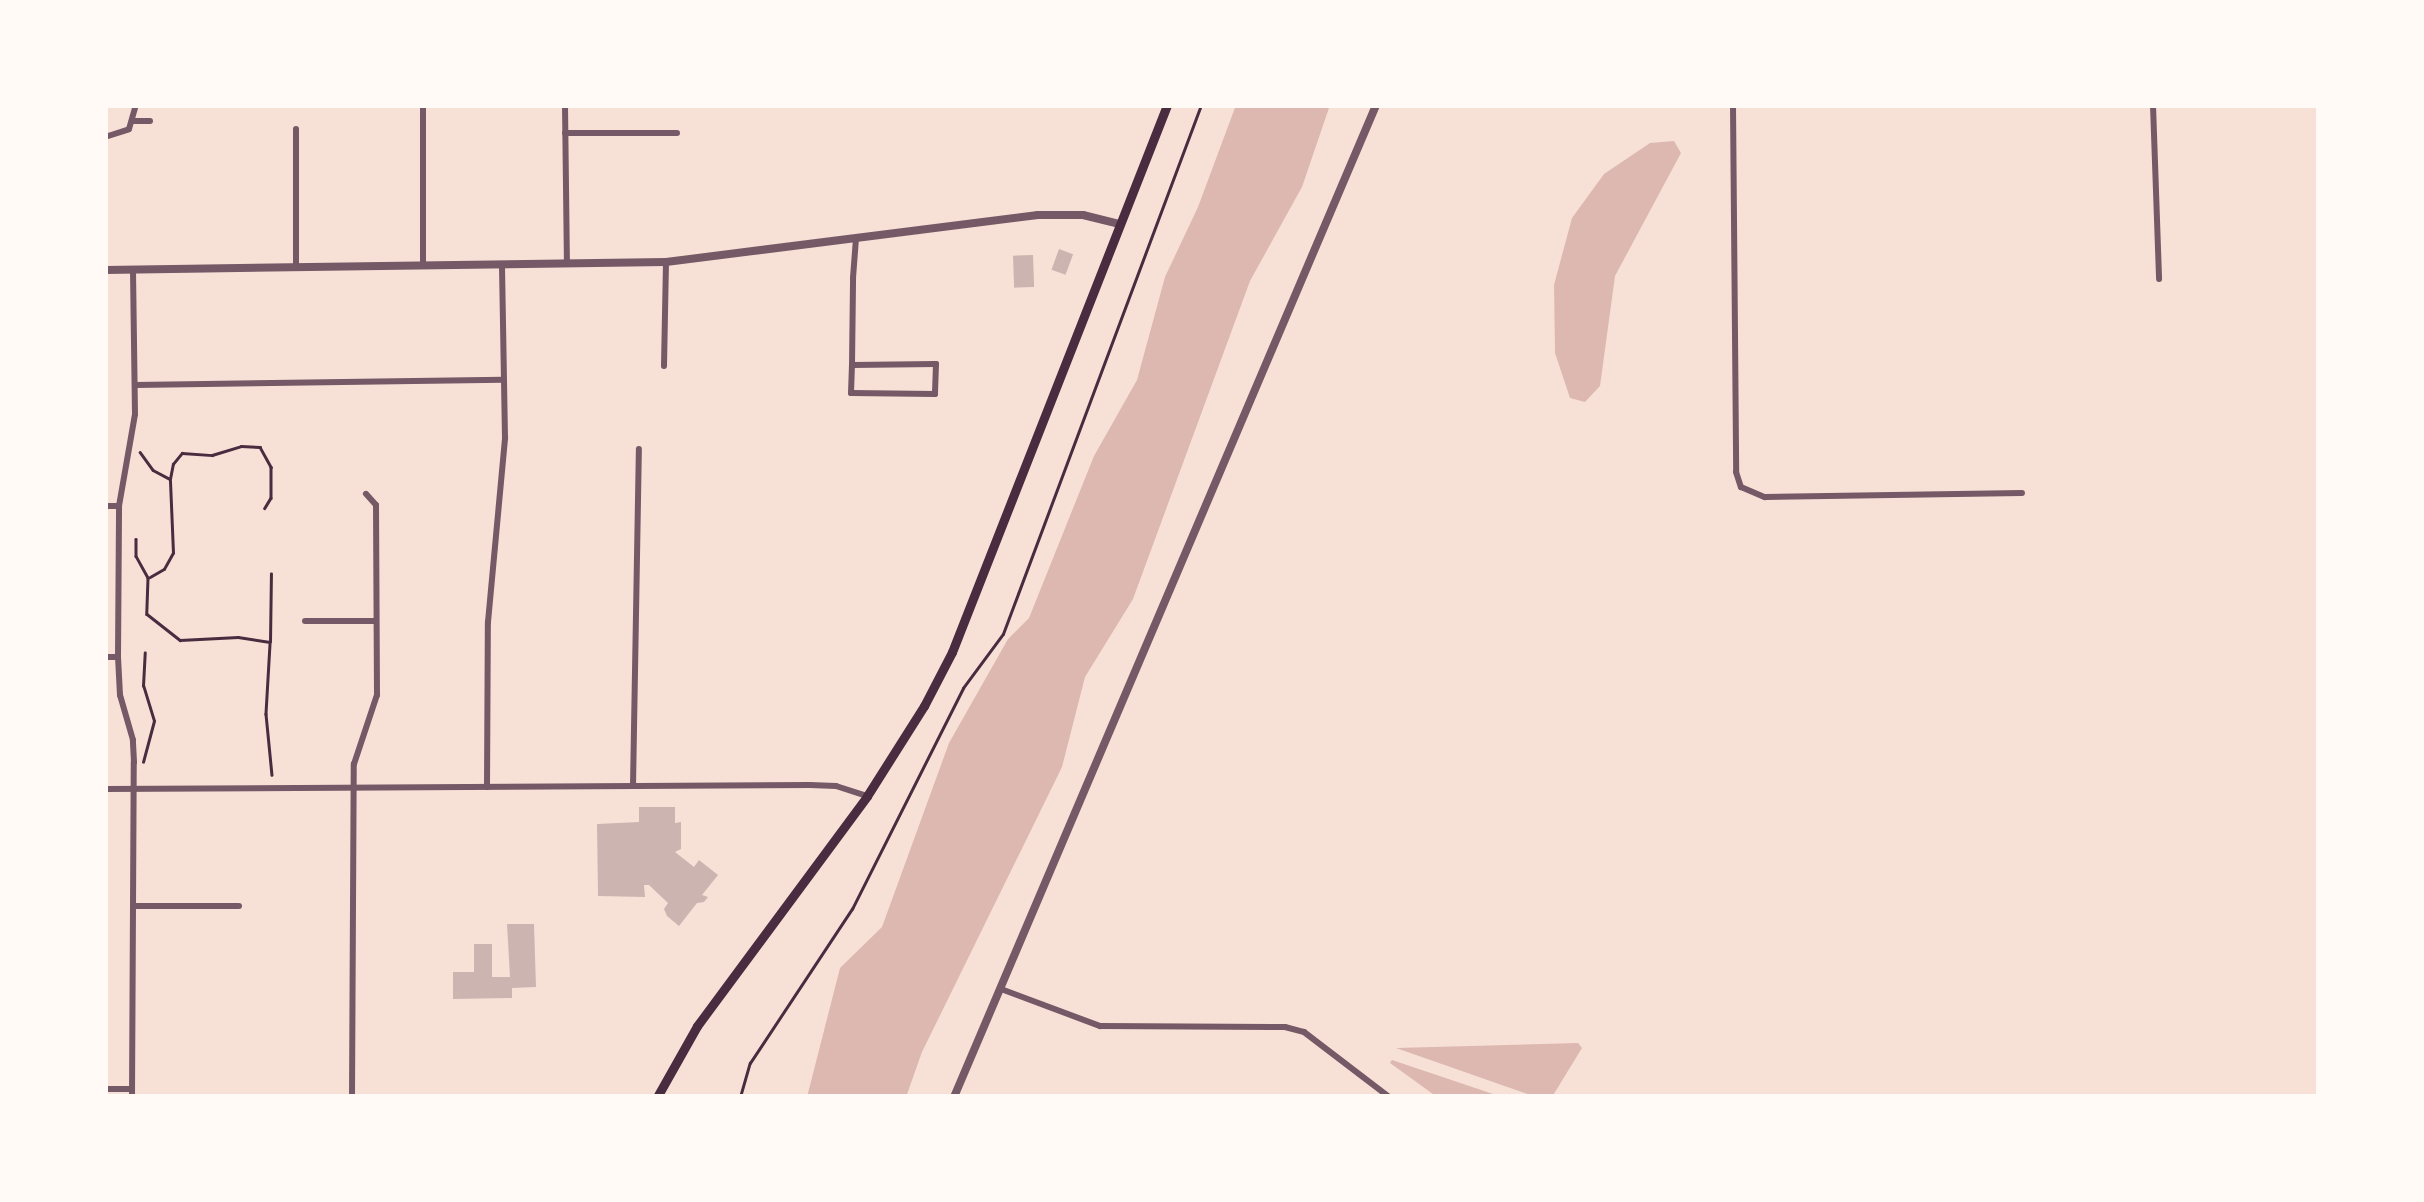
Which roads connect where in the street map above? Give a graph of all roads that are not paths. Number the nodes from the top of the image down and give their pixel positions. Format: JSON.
{"nodes":[{"id":1,"x":136,"y":105,"type":"edge"},
{"id":2,"x":423,"y":105,"type":"edge"},
{"id":3,"x":566,"y":105,"type":"edge"},
{"id":4,"x":1167,"y":105,"type":"edge"},
{"id":5,"x":1376,"y":105,"type":"edge"},
{"id":6,"x":1732,"y":105,"type":"edge"},
{"id":7,"x":2153,"y":105,"type":"edge"},
{"id":8,"x":134,"y":122,"type":"junction"},
{"id":9,"x":150,"y":122,"type":"dead end"},
{"id":10,"x":296,"y":129,"type":"dead end"},
{"id":11,"x":566,"y":133,"type":"junction"},
{"id":12,"x":678,"y":133,"type":"dead end"},
{"id":13,"x":105,"y":137,"type":"edge"},
{"id":14,"x":1120,"y":224,"type":"junction"},
{"id":15,"x":856,"y":237,"type":"junction"},
{"id":16,"x":567,"y":261,"type":"junction"},
{"id":17,"x":666,"y":262,"type":"junction"},
{"id":18,"x":502,"y":263,"type":"junction"},
{"id":19,"x":423,"y":264,"type":"junction"},
{"id":20,"x":296,"y":266,"type":"junction"},
{"id":21,"x":105,"y":270,"type":"edge"},
{"id":22,"x":134,"y":270,"type":"junction"},
{"id":23,"x":2159,"y":279,"type":"dead end"},
{"id":24,"x":852,"y":365,"type":"junction"},
{"id":25,"x":664,"y":366,"type":"dead end"},
{"id":26,"x":503,"y":380,"type":"junction"},
{"id":27,"x":135,"y":385,"type":"junction"},
{"id":28,"x":639,"y":449,"type":"dead end"},
{"id":29,"x":2022,"y":492,"type":"dead end"},
{"id":30,"x":366,"y":494,"type":"dead end"},
{"id":31,"x":105,"y":506,"type":"edge"},
{"id":32,"x":119,"y":506,"type":"junction"},
{"id":33,"x":304,"y":621,"type":"dead end"},
{"id":34,"x":376,"y":621,"type":"junction"},
{"id":35,"x":118,"y":656,"type":"junction"},
{"id":36,"x":105,"y":657,"type":"edge"},
{"id":37,"x":633,"y":786,"type":"junction"},
{"id":38,"x":487,"y":787,"type":"junction"},
{"id":39,"x":352,"y":788,"type":"junction"},
{"id":40,"x":105,"y":789,"type":"edge"},
{"id":41,"x":134,"y":789,"type":"junction"},
{"id":42,"x":867,"y":796,"type":"junction"},
{"id":43,"x":134,"y":906,"type":"junction"},
{"id":44,"x":239,"y":906,"type":"dead end"},
{"id":45,"x":1001,"y":989,"type":"junction"},
{"id":46,"x":105,"y":1089,"type":"edge"},
{"id":47,"x":132,"y":1093,"type":"edge"},
{"id":48,"x":352,"y":1097,"type":"edge"},
{"id":49,"x":657,"y":1097,"type":"edge"},
{"id":50,"x":954,"y":1097,"type":"edge"},
{"id":51,"x":1389,"y":1097,"type":"edge"}],
"edges":[{"from":1,"to":8,"type":"street"},
{"from":2,"to":19,"type":"street"},
{"from":3,"to":11,"type":"street"},
{"from":4,"to":14,"type":"main road"},
{"from":5,"to":45,"type":"street"},
{"from":6,"to":29,"type":"street"},
{"from":7,"to":23,"type":"street"},
{"from":8,"to":9,"type":"street"},
{"from":8,"to":13,"type":"street"},
{"from":10,"to":20,"type":"street"},
{"from":11,"to":12,"type":"street"},
{"from":11,"to":16,"type":"street"},
{"from":14,"to":15,"type":"street"},
{"from":14,"to":42,"type":"main road"},
{"from":15,"to":17,"type":"street"},
{"from":15,"to":24,"type":"street"},
{"from":16,"to":17,"type":"street"},
{"from":16,"to":18,"type":"street"},
{"from":17,"to":25,"type":"street"},
{"from":18,"to":19,"type":"street"},
{"from":18,"to":26,"type":"street"},
{"from":19,"to":20,"type":"street"},
{"from":20,"to":22,"type":"street"},
{"from":21,"to":22,"type":"street"},
{"from":22,"to":27,"type":"street"},
{"from":24,"to":24,"type":"street"},
{"from":26,"to":27,"type":"street"},
{"from":26,"to":38,"type":"street"},
{"from":27,"to":32,"type":"street"},
{"from":28,"to":37,"type":"street"},
{"from":30,"to":34,"type":"street"},
{"from":31,"to":32,"type":"street"},
{"from":32,"to":35,"type":"street"},
{"from":33,"to":34,"type":"street"},
{"from":34,"to":39,"type":"street"},
{"from":35,"to":36,"type":"street"},
{"from":35,"to":41,"type":"street"},
{"from":37,"to":38,"type":"street"},
{"from":37,"to":42,"type":"street"},
{"from":38,"to":39,"type":"street"},
{"from":39,"to":41,"type":"street"},
{"from":39,"to":48,"type":"street"},
{"from":40,"to":41,"type":"street"},
{"from":41,"to":43,"type":"street"},
{"from":42,"to":49,"type":"main road"},
{"from":43,"to":44,"type":"street"},
{"from":43,"to":47,"type":"street"},
{"from":45,"to":50,"type":"street"},
{"from":45,"to":51,"type":"street"},
{"from":46,"to":47,"type":"street"}]}
